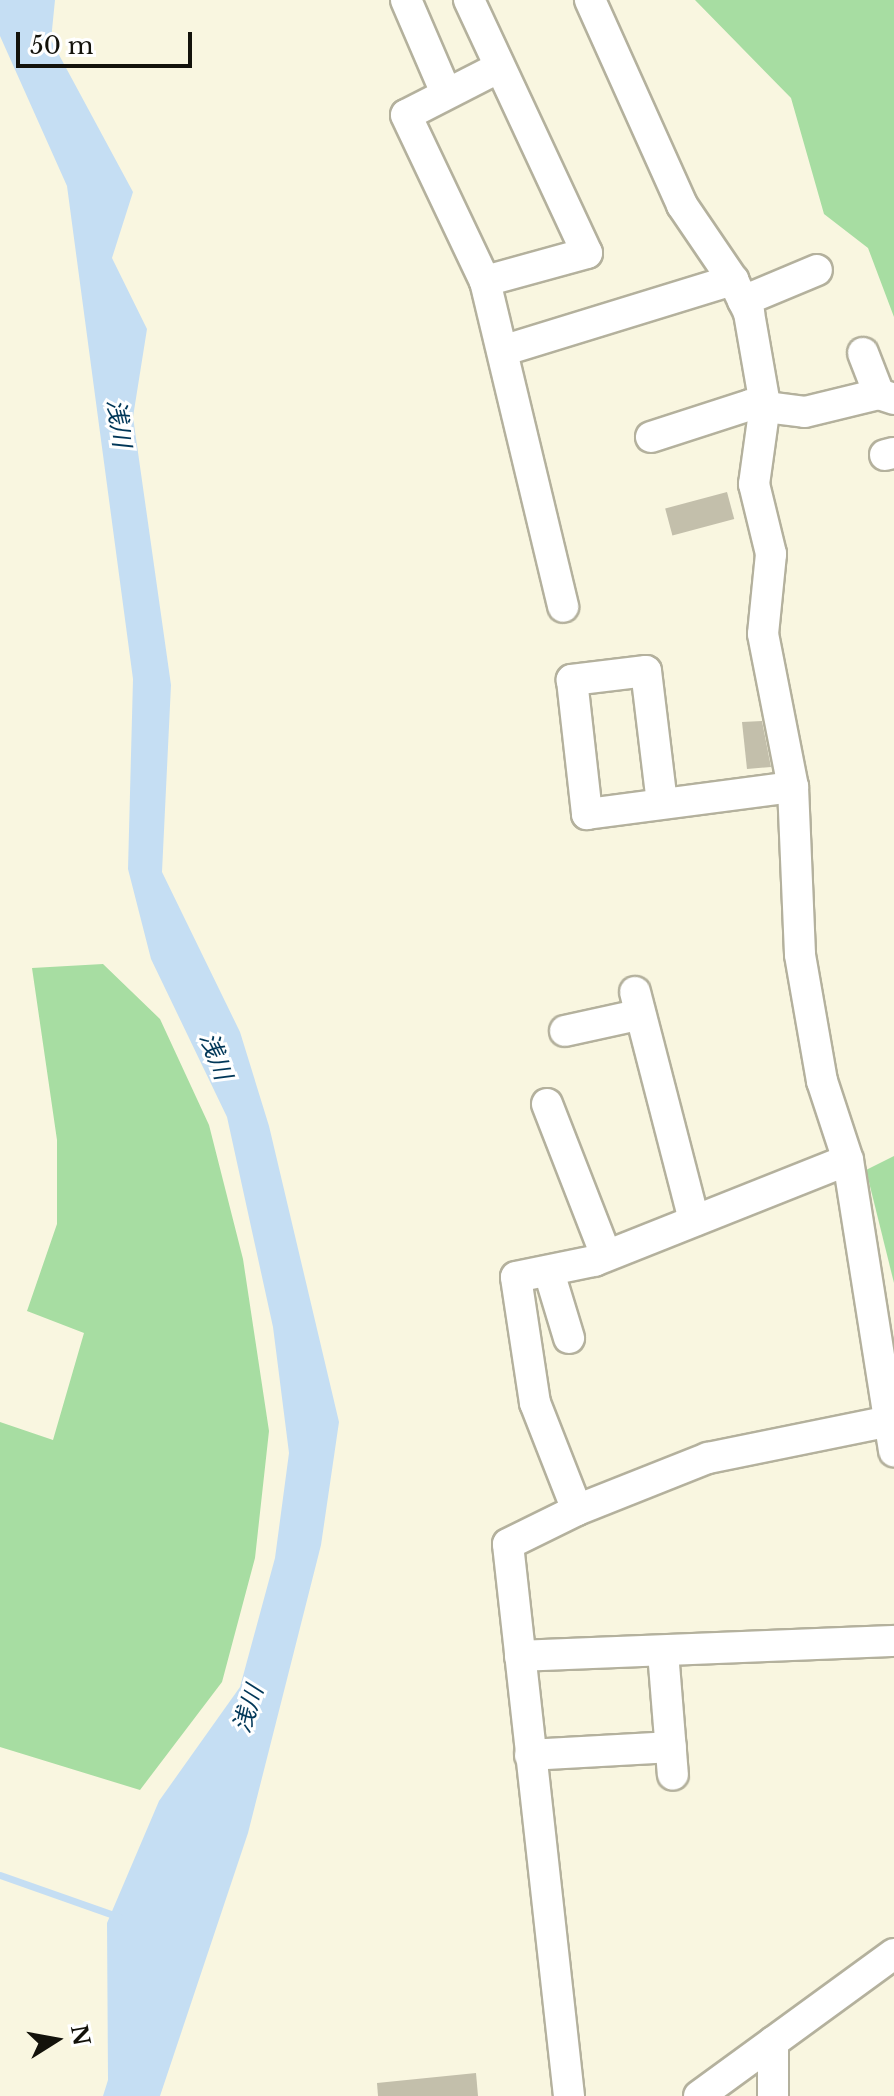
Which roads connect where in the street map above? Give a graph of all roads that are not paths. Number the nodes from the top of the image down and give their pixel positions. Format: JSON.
{"nodes":[{"id":1,"x":406,"y":0,"type":"edge"},
{"id":2,"x":469,"y":0,"type":"edge"},
{"id":3,"x":590,"y":0,"type":"edge"},
{"id":4,"x":498,"y":68,"type":"junction"},
{"id":5,"x":446,"y":93,"type":"junction"},
{"id":6,"x":817,"y":270,"type":"dead end"},
{"id":7,"x":485,"y":281,"type":"junction"},
{"id":8,"x":738,"y":291,"type":"junction"},
{"id":9,"x":505,"y":350,"type":"junction"},
{"id":10,"x":863,"y":353,"type":"dead end"},
{"id":11,"x":886,"y":397,"type":"edge"},
{"id":12,"x":765,"y":405,"type":"junction"},
{"id":13,"x":651,"y":437,"type":"dead end"},
{"id":14,"x":563,"y":607,"type":"dead end"},
{"id":15,"x":793,"y":787,"type":"junction"},
{"id":16,"x":662,"y":803,"type":"junction"},
{"id":17,"x":565,"y":1031,"type":"dead end"},
{"id":18,"x":547,"y":1104,"type":"dead end"},
{"id":19,"x":848,"y":1160,"type":"junction"},
{"id":20,"x":694,"y":1220,"type":"junction"},
{"id":21,"x":606,"y":1255,"type":"junction"},
{"id":22,"x":549,"y":1272,"type":"junction"},
{"id":23,"x":569,"y":1338,"type":"dead end"},
{"id":24,"x":890,"y":1376,"type":"edge"},
{"id":25,"x":890,"y":1421,"type":"junction"},
{"id":26,"x":894,"y":1451,"type":"edge"},
{"id":27,"x":577,"y":1510,"type":"junction"},
{"id":28,"x":894,"y":1641,"type":"edge"},
{"id":29,"x":663,"y":1652,"type":"junction"},
{"id":30,"x":520,"y":1656,"type":"junction"},
{"id":31,"x":530,"y":1755,"type":"junction"},
{"id":32,"x":894,"y":1954,"type":"edge"},
{"id":33,"x":773,"y":2042,"type":"junction"},
{"id":34,"x":569,"y":2096,"type":"edge"},
{"id":35,"x":699,"y":2096,"type":"edge"},
{"id":36,"x":773,"y":2096,"type":"edge"}],
"edges":[{"from":1,"to":5,"type":"street"},
{"from":2,"to":4,"type":"street"},
{"from":3,"to":8,"type":"street"},
{"from":4,"to":5,"type":"street"},
{"from":4,"to":7,"type":"street"},
{"from":5,"to":7,"type":"street"},
{"from":6,"to":8,"type":"street"},
{"from":7,"to":9,"type":"street"},
{"from":8,"to":9,"type":"street"},
{"from":8,"to":12,"type":"street"},
{"from":9,"to":14,"type":"street"},
{"from":10,"to":11,"type":"street"},
{"from":11,"to":12,"type":"street"},
{"from":12,"to":13,"type":"street"},
{"from":12,"to":15,"type":"street"},
{"from":15,"to":16,"type":"street"},
{"from":15,"to":19,"type":"street"},
{"from":16,"to":16,"type":"street"},
{"from":17,"to":20,"type":"street"},
{"from":18,"to":21,"type":"street"},
{"from":19,"to":20,"type":"street"},
{"from":19,"to":24,"type":"street"},
{"from":20,"to":21,"type":"street"},
{"from":21,"to":22,"type":"street"},
{"from":22,"to":23,"type":"street"},
{"from":22,"to":27,"type":"street"},
{"from":24,"to":25,"type":"street"},
{"from":25,"to":26,"type":"street"},
{"from":25,"to":27,"type":"street"},
{"from":27,"to":30,"type":"street"},
{"from":28,"to":29,"type":"street"},
{"from":29,"to":30,"type":"street"},
{"from":29,"to":31,"type":"street"},
{"from":30,"to":31,"type":"street"},
{"from":31,"to":34,"type":"street"},
{"from":32,"to":33,"type":"street"},
{"from":33,"to":35,"type":"street"},
{"from":33,"to":36,"type":"street"}]}
